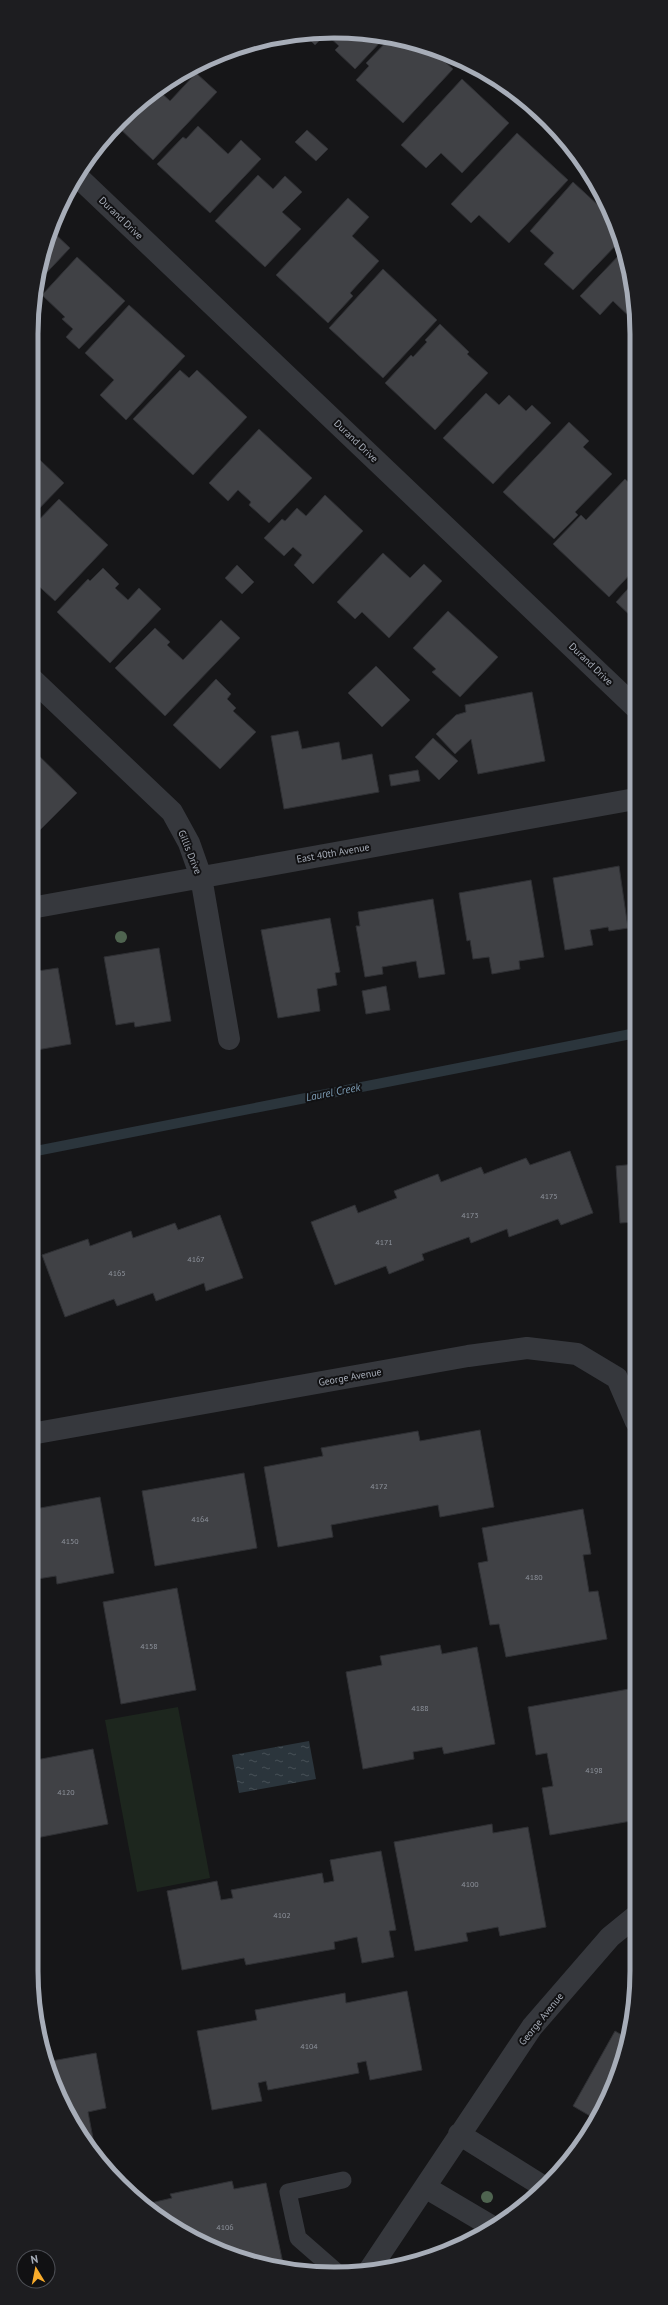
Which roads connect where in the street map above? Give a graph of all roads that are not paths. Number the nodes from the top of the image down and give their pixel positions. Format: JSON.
{"nodes":[{"id":1,"x":82,"y":180,"type":"edge"},
{"id":2,"x":38,"y":685,"type":"edge"},
{"id":3,"x":630,"y":702,"type":"edge"},
{"id":4,"x":630,"y":800,"type":"edge"},
{"id":5,"x":201,"y":877,"type":"junction"},
{"id":6,"x":38,"y":907,"type":"edge"},
{"id":7,"x":229,"y":1039,"type":"dead end"},
{"id":8,"x":630,"y":1408,"type":"edge"},
{"id":9,"x":38,"y":1433,"type":"edge"},
{"id":10,"x":630,"y":1921,"type":"edge"},
{"id":11,"x":459,"y":2134,"type":"junction"},
{"id":12,"x":343,"y":2180,"type":"dead end"},
{"id":13,"x":539,"y":2184,"type":"edge"},
{"id":14,"x":425,"y":2187,"type":"junction"},
{"id":15,"x":487,"y":2224,"type":"edge"},
{"id":16,"x":373,"y":2264,"type":"edge"},
{"id":17,"x":331,"y":2267,"type":"edge"}],
"edges":[{"from":1,"to":3,"type":"street","name":"Durand Drive"},
{"from":2,"to":5,"type":"street","name":"Gillis Drive"},
{"from":4,"to":5,"type":"street","name":"East 40th Avenue"},
{"from":5,"to":6,"type":"street","name":"East 40th Avenue"},
{"from":5,"to":7,"type":"street","name":"Gillis Drive"},
{"from":8,"to":9,"type":"street","name":"George Avenue"},
{"from":10,"to":11,"type":"street","name":"George Avenue"},
{"from":11,"to":13,"type":"street"},
{"from":11,"to":14,"type":"street","name":"George Avenue"},
{"from":12,"to":17,"type":"lane"},
{"from":14,"to":15,"type":"street"},
{"from":14,"to":16,"type":"street","name":"George Avenue"}]}
